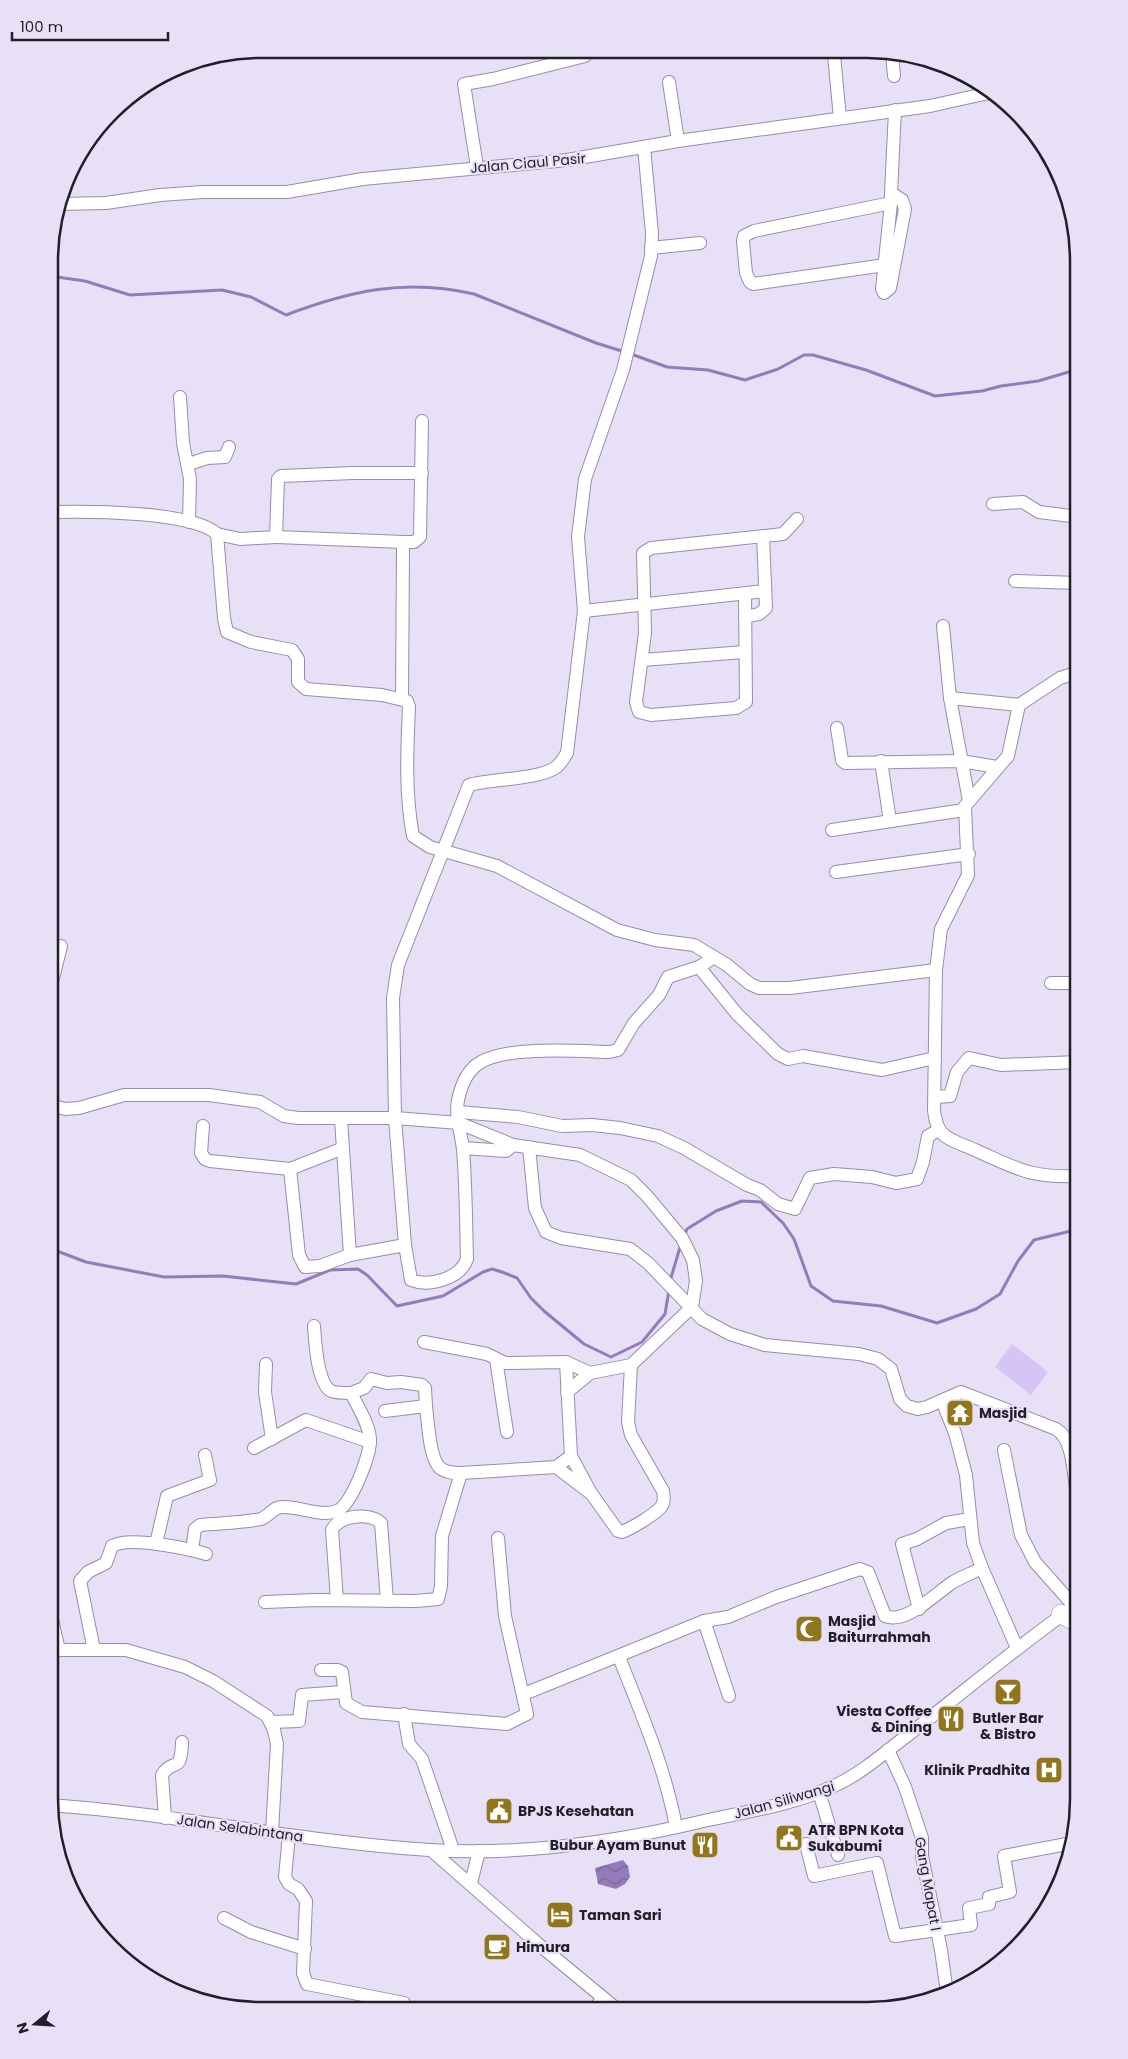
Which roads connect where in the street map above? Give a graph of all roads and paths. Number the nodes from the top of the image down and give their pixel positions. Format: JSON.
{"nodes":[{"id":1,"x":577,"y":58,"type":"edge"},
{"id":2,"x":834,"y":58,"type":"edge"},
{"id":3,"x":893,"y":59,"type":"edge"},
{"id":4,"x":894,"y":76,"type":"dead end"},
{"id":5,"x":669,"y":82,"type":"dead end"},
{"id":6,"x":983,"y":94,"type":"edge"},
{"id":7,"x":895,"y":110,"type":"junction"},
{"id":8,"x":840,"y":118,"type":"junction"},
{"id":9,"x":678,"y":141,"type":"junction"},
{"id":10,"x":644,"y":147,"type":"junction"},
{"id":11,"x":477,"y":167,"type":"junction"},
{"id":12,"x":891,"y":198,"type":"junction"},
{"id":13,"x":65,"y":204,"type":"edge"},
{"id":14,"x":700,"y":243,"type":"dead end"},
{"id":15,"x":651,"y":248,"type":"junction"},
{"id":16,"x":885,"y":265,"type":"junction"},
{"id":17,"x":180,"y":397,"type":"dead end"},
{"id":18,"x":422,"y":421,"type":"dead end"},
{"id":19,"x":229,"y":448,"type":"dead end"},
{"id":20,"x":189,"y":464,"type":"junction"},
{"id":21,"x":422,"y":473,"type":"junction"},
{"id":22,"x":993,"y":504,"type":"dead end"},
{"id":23,"x":58,"y":512,"type":"edge"},
{"id":24,"x":1070,"y":516,"type":"edge"},
{"id":25,"x":797,"y":519,"type":"dead end"},
{"id":26,"x":189,"y":522,"type":"junction"},
{"id":27,"x":217,"y":534,"type":"junction"},
{"id":28,"x":763,"y":536,"type":"junction"},
{"id":29,"x":276,"y":537,"type":"junction"},
{"id":30,"x":404,"y":542,"type":"junction"},
{"id":31,"x":1015,"y":581,"type":"dead end"},
{"id":32,"x":1070,"y":583,"type":"edge"},
{"id":33,"x":765,"y":591,"type":"junction"},
{"id":34,"x":745,"y":594,"type":"junction"},
{"id":35,"x":645,"y":604,"type":"junction"},
{"id":36,"x":584,"y":611,"type":"junction"},
{"id":37,"x":744,"y":617,"type":"junction"},
{"id":38,"x":942,"y":626,"type":"dead end"},
{"id":39,"x":744,"y":652,"type":"junction"},
{"id":40,"x":643,"y":660,"type":"junction"},
{"id":41,"x":1070,"y":675,"type":"edge"},
{"id":42,"x":402,"y":698,"type":"junction"},
{"id":43,"x":950,"y":698,"type":"junction"},
{"id":44,"x":1019,"y":705,"type":"junction"},
{"id":45,"x":837,"y":728,"type":"dead end"},
{"id":46,"x":881,"y":761,"type":"junction"},
{"id":47,"x":961,"y":761,"type":"junction"},
{"id":48,"x":998,"y":767,"type":"junction"},
{"id":49,"x":967,"y":806,"type":"junction"},
{"id":50,"x":890,"y":821,"type":"junction"},
{"id":51,"x":832,"y":830,"type":"dead end"},
{"id":52,"x":445,"y":851,"type":"junction"},
{"id":53,"x":969,"y":854,"type":"junction"},
{"id":54,"x":836,"y":872,"type":"dead end"},
{"id":55,"x":61,"y":946,"type":"dead end"},
{"id":56,"x":714,"y":957,"type":"junction"},
{"id":57,"x":58,"y":958,"type":"edge"},
{"id":58,"x":699,"y":967,"type":"junction"},
{"id":59,"x":936,"y":970,"type":"junction"},
{"id":60,"x":1051,"y":983,"type":"dead end"},
{"id":61,"x":1070,"y":983,"type":"edge"},
{"id":62,"x":936,"y":1060,"type":"junction"},
{"id":63,"x":1070,"y":1062,"type":"edge"},
{"id":64,"x":935,"y":1097,"type":"junction"},
{"id":65,"x":58,"y":1107,"type":"edge"},
{"id":66,"x":395,"y":1118,"type":"junction"},
{"id":67,"x":459,"y":1118,"type":"junction"},
{"id":68,"x":341,"y":1119,"type":"junction"},
{"id":69,"x":203,"y":1126,"type":"dead end"},
{"id":70,"x":939,"y":1130,"type":"junction"},
{"id":71,"x":513,"y":1145,"type":"junction"},
{"id":72,"x":529,"y":1147,"type":"junction"},
{"id":73,"x":463,"y":1148,"type":"junction"},
{"id":74,"x":341,"y":1149,"type":"junction"},
{"id":75,"x":290,"y":1169,"type":"junction"},
{"id":76,"x":1070,"y":1176,"type":"edge"},
{"id":77,"x":405,"y":1245,"type":"junction"},
{"id":78,"x":350,"y":1255,"type":"junction"},
{"id":79,"x":692,"y":1307,"type":"junction"},
{"id":80,"x":314,"y":1326,"type":"dead end"},
{"id":81,"x":424,"y":1342,"type":"dead end"},
{"id":82,"x":496,"y":1359,"type":"junction"},
{"id":83,"x":566,"y":1362,"type":"junction"},
{"id":84,"x":266,"y":1364,"type":"dead end"},
{"id":85,"x":631,"y":1364,"type":"junction"},
{"id":86,"x":590,"y":1374,"type":"junction"},
{"id":87,"x":567,"y":1392,"type":"junction"},
{"id":88,"x":351,"y":1393,"type":"junction"},
{"id":89,"x":942,"y":1401,"type":"junction"},
{"id":90,"x":426,"y":1406,"type":"junction"},
{"id":91,"x":385,"y":1411,"type":"dead end"},
{"id":92,"x":507,"y":1432,"type":"dead end"},
{"id":93,"x":272,"y":1439,"type":"junction"},
{"id":94,"x":370,"y":1442,"type":"junction"},
{"id":95,"x":254,"y":1448,"type":"dead end"},
{"id":96,"x":1004,"y":1450,"type":"dead end"},
{"id":97,"x":1070,"y":1453,"type":"edge"},
{"id":98,"x":205,"y":1455,"type":"dead end"},
{"id":99,"x":571,"y":1456,"type":"junction"},
{"id":100,"x":556,"y":1467,"type":"junction"},
{"id":101,"x":461,"y":1474,"type":"junction"},
{"id":102,"x":591,"y":1493,"type":"junction"},
{"id":103,"x":970,"y":1519,"type":"junction"},
{"id":104,"x":498,"y":1538,"type":"dead end"},
{"id":105,"x":156,"y":1544,"type":"junction"},
{"id":106,"x":192,"y":1550,"type":"junction"},
{"id":107,"x":206,"y":1554,"type":"dead end"},
{"id":108,"x":982,"y":1568,"type":"junction"},
{"id":109,"x":337,"y":1600,"type":"junction"},
{"id":110,"x":387,"y":1601,"type":"junction"},
{"id":111,"x":265,"y":1602,"type":"dead end"},
{"id":112,"x":1070,"y":1607,"type":"edge"},
{"id":113,"x":919,"y":1609,"type":"junction"},
{"id":114,"x":1070,"y":1613,"type":"edge"},
{"id":115,"x":704,"y":1621,"type":"junction"},
{"id":116,"x":1017,"y":1648,"type":"junction"},
{"id":117,"x":94,"y":1650,"type":"junction"},
{"id":118,"x":58,"y":1651,"type":"edge"},
{"id":119,"x":618,"y":1657,"type":"junction"},
{"id":120,"x":322,"y":1670,"type":"dead end"},
{"id":121,"x":343,"y":1692,"type":"junction"},
{"id":122,"x":524,"y":1694,"type":"junction"},
{"id":123,"x":729,"y":1696,"type":"dead end"},
{"id":124,"x":404,"y":1714,"type":"junction"},
{"id":125,"x":271,"y":1722,"type":"junction"},
{"id":126,"x":182,"y":1742,"type":"dead end"},
{"id":127,"x":888,"y":1750,"type":"junction"},
{"id":128,"x":819,"y":1792,"type":"junction"},
{"id":129,"x":58,"y":1806,"type":"edge"},
{"id":130,"x":165,"y":1818,"type":"junction"},
{"id":131,"x":676,"y":1827,"type":"junction"},
{"id":132,"x":272,"y":1832,"type":"junction"},
{"id":133,"x":288,"y":1835,"type":"junction"},
{"id":134,"x":806,"y":1844,"type":"dead end"},
{"id":135,"x":1066,"y":1844,"type":"edge"},
{"id":136,"x":431,"y":1850,"type":"junction"},
{"id":137,"x":453,"y":1850,"type":"junction"},
{"id":138,"x":479,"y":1851,"type":"junction"},
{"id":139,"x":838,"y":1855,"type":"dead end"},
{"id":140,"x":471,"y":1884,"type":"junction"},
{"id":141,"x":224,"y":1918,"type":"dead end"},
{"id":142,"x":935,"y":1930,"type":"junction"},
{"id":143,"x":305,"y":1948,"type":"junction"},
{"id":144,"x":946,"y":1986,"type":"edge"},
{"id":145,"x":603,"y":1998,"type":"junction"},
{"id":146,"x":399,"y":2002,"type":"edge"},
{"id":147,"x":600,"y":2002,"type":"edge"},
{"id":148,"x":608,"y":2002,"type":"edge"}],
"edges":[{"from":1,"to":11,"type":"street"},
{"from":2,"to":8,"type":"street"},
{"from":3,"to":4,"type":"street"},
{"from":5,"to":9,"type":"street"},
{"from":6,"to":7,"type":"street","name":"Jalan Ciaul Pasir"},
{"from":7,"to":8,"type":"street","name":"Jalan Ciaul Pasir"},
{"from":7,"to":12,"type":"street"},
{"from":8,"to":9,"type":"street","name":"Jalan Ciaul Pasir"},
{"from":9,"to":10,"type":"street","name":"Jalan Ciaul Pasir"},
{"from":10,"to":11,"type":"street","name":"Jalan Ciaul Pasir"},
{"from":10,"to":15,"type":"street"},
{"from":11,"to":13,"type":"street","name":"Jalan Ciaul Pasir"},
{"from":12,"to":16,"type":"street"},
{"from":12,"to":16,"type":"street"},
{"from":12,"to":16,"type":"street"},
{"from":14,"to":15,"type":"street"},
{"from":15,"to":36,"type":"street"},
{"from":17,"to":20,"type":"street"},
{"from":18,"to":21,"type":"street"},
{"from":19,"to":20,"type":"street"},
{"from":20,"to":26,"type":"street"},
{"from":21,"to":29,"type":"street"},
{"from":21,"to":30,"type":"street"},
{"from":22,"to":24,"type":"street"},
{"from":23,"to":26,"type":"street"},
{"from":25,"to":28,"type":"street"},
{"from":26,"to":27,"type":"street"},
{"from":27,"to":29,"type":"street"},
{"from":27,"to":42,"type":"street"},
{"from":28,"to":33,"type":"street"},
{"from":28,"to":35,"type":"street"},
{"from":29,"to":30,"type":"street"},
{"from":30,"to":42,"type":"street"},
{"from":31,"to":32,"type":"street"},
{"from":33,"to":34,"type":"street"},
{"from":33,"to":37,"type":"street"},
{"from":34,"to":35,"type":"street"},
{"from":34,"to":37,"type":"street"},
{"from":35,"to":36,"type":"street"},
{"from":35,"to":40,"type":"street"},
{"from":36,"to":52,"type":"street"},
{"from":37,"to":39,"type":"street"},
{"from":38,"to":43,"type":"street"},
{"from":39,"to":40,"type":"street"},
{"from":39,"to":40,"type":"street"},
{"from":41,"to":44,"type":"street"},
{"from":42,"to":52,"type":"street"},
{"from":43,"to":44,"type":"street"},
{"from":43,"to":47,"type":"street"},
{"from":44,"to":48,"type":"street"},
{"from":45,"to":46,"type":"street"},
{"from":46,"to":47,"type":"street"},
{"from":46,"to":50,"type":"street"},
{"from":47,"to":48,"type":"street"},
{"from":47,"to":49,"type":"street"},
{"from":48,"to":49,"type":"street"},
{"from":49,"to":50,"type":"street"},
{"from":49,"to":53,"type":"street"},
{"from":50,"to":51,"type":"street"},
{"from":52,"to":56,"type":"street"},
{"from":52,"to":66,"type":"street"},
{"from":53,"to":54,"type":"street"},
{"from":53,"to":59,"type":"street"},
{"from":55,"to":57,"type":"street"},
{"from":56,"to":58,"type":"street"},
{"from":56,"to":59,"type":"street"},
{"from":58,"to":62,"type":"street"},
{"from":58,"to":67,"type":"street"},
{"from":59,"to":62,"type":"street"},
{"from":60,"to":61,"type":"street"},
{"from":62,"to":64,"type":"street"},
{"from":63,"to":64,"type":"street"},
{"from":64,"to":70,"type":"street"},
{"from":65,"to":68,"type":"street"},
{"from":66,"to":67,"type":"street"},
{"from":66,"to":68,"type":"street"},
{"from":66,"to":77,"type":"street"},
{"from":67,"to":70,"type":"street"},
{"from":67,"to":71,"type":"street"},
{"from":67,"to":73,"type":"street"},
{"from":68,"to":74,"type":"street"},
{"from":69,"to":75,"type":"street"},
{"from":70,"to":76,"type":"street"},
{"from":71,"to":72,"type":"street"},
{"from":71,"to":73,"type":"street"},
{"from":72,"to":79,"type":"street"},
{"from":72,"to":79,"type":"street"},
{"from":73,"to":77,"type":"street"},
{"from":74,"to":75,"type":"street"},
{"from":74,"to":78,"type":"street"},
{"from":75,"to":78,"type":"street"},
{"from":77,"to":78,"type":"street"},
{"from":79,"to":85,"type":"street"},
{"from":79,"to":89,"type":"street"},
{"from":80,"to":88,"type":"street"},
{"from":81,"to":82,"type":"street"},
{"from":82,"to":83,"type":"street"},
{"from":82,"to":92,"type":"street"},
{"from":83,"to":86,"type":"street"},
{"from":83,"to":87,"type":"street"},
{"from":84,"to":93,"type":"street"},
{"from":85,"to":86,"type":"street"},
{"from":85,"to":102,"type":"street"},
{"from":86,"to":87,"type":"street"},
{"from":87,"to":99,"type":"street"},
{"from":88,"to":90,"type":"street"},
{"from":88,"to":94,"type":"street"},
{"from":89,"to":97,"type":"street"},
{"from":89,"to":103,"type":"street"},
{"from":90,"to":91,"type":"street"},
{"from":90,"to":101,"type":"street"},
{"from":93,"to":94,"type":"street"},
{"from":93,"to":95,"type":"street"},
{"from":94,"to":106,"type":"street"},
{"from":96,"to":112,"type":"street"},
{"from":98,"to":105,"type":"street"},
{"from":99,"to":100,"type":"street"},
{"from":99,"to":102,"type":"street"},
{"from":100,"to":101,"type":"street"},
{"from":100,"to":102,"type":"street"},
{"from":101,"to":110,"type":"street"},
{"from":103,"to":108,"type":"street"},
{"from":103,"to":113,"type":"street"},
{"from":104,"to":122,"type":"street"},
{"from":105,"to":106,"type":"street"},
{"from":105,"to":117,"type":"street"},
{"from":106,"to":107,"type":"street"},
{"from":108,"to":113,"type":"street"},
{"from":108,"to":116,"type":"street"},
{"from":109,"to":110,"type":"street"},
{"from":109,"to":110,"type":"street"},
{"from":109,"to":111,"type":"street"},
{"from":113,"to":115,"type":"street"},
{"from":114,"to":116,"type":"street","name":"Jalan Siliwangi"},
{"from":115,"to":119,"type":"street"},
{"from":115,"to":123,"type":"street"},
{"from":116,"to":127,"type":"street","name":"Jalan Siliwangi"},
{"from":117,"to":118,"type":"street"},
{"from":117,"to":125,"type":"street"},
{"from":119,"to":122,"type":"street"},
{"from":119,"to":131,"type":"street"},
{"from":120,"to":121,"type":"street"},
{"from":121,"to":124,"type":"street"},
{"from":121,"to":125,"type":"street"},
{"from":122,"to":124,"type":"street"},
{"from":124,"to":137,"type":"street"},
{"from":125,"to":132,"type":"street"},
{"from":126,"to":130,"type":"street"},
{"from":127,"to":128,"type":"street","name":"Jalan Siliwangi"},
{"from":127,"to":142,"type":"street","name":"Gang Mapat I"},
{"from":128,"to":131,"type":"street","name":"Jalan Siliwangi"},
{"from":128,"to":139,"type":"street"},
{"from":129,"to":130,"type":"street","name":"Jalan Selabintana"},
{"from":130,"to":132,"type":"street","name":"Jalan Selabintana"},
{"from":131,"to":138,"type":"street","name":"Jalan Siliwangi"},
{"from":132,"to":133,"type":"street","name":"Jalan Selabintana"},
{"from":133,"to":136,"type":"street","name":"Jalan Selabintana"},
{"from":133,"to":143,"type":"street"},
{"from":134,"to":142,"type":"street"},
{"from":135,"to":142,"type":"street"},
{"from":136,"to":137,"type":"street","name":"Jalan Siliwangi"},
{"from":136,"to":140,"type":"street"},
{"from":137,"to":138,"type":"street","name":"Jalan Siliwangi"},
{"from":138,"to":140,"type":"street"},
{"from":140,"to":145,"type":"street"},
{"from":141,"to":143,"type":"street"},
{"from":142,"to":144,"type":"street","name":"Gang Mapat I"},
{"from":143,"to":146,"type":"street"},
{"from":145,"to":147,"type":"street"},
{"from":145,"to":148,"type":"street"}]}
